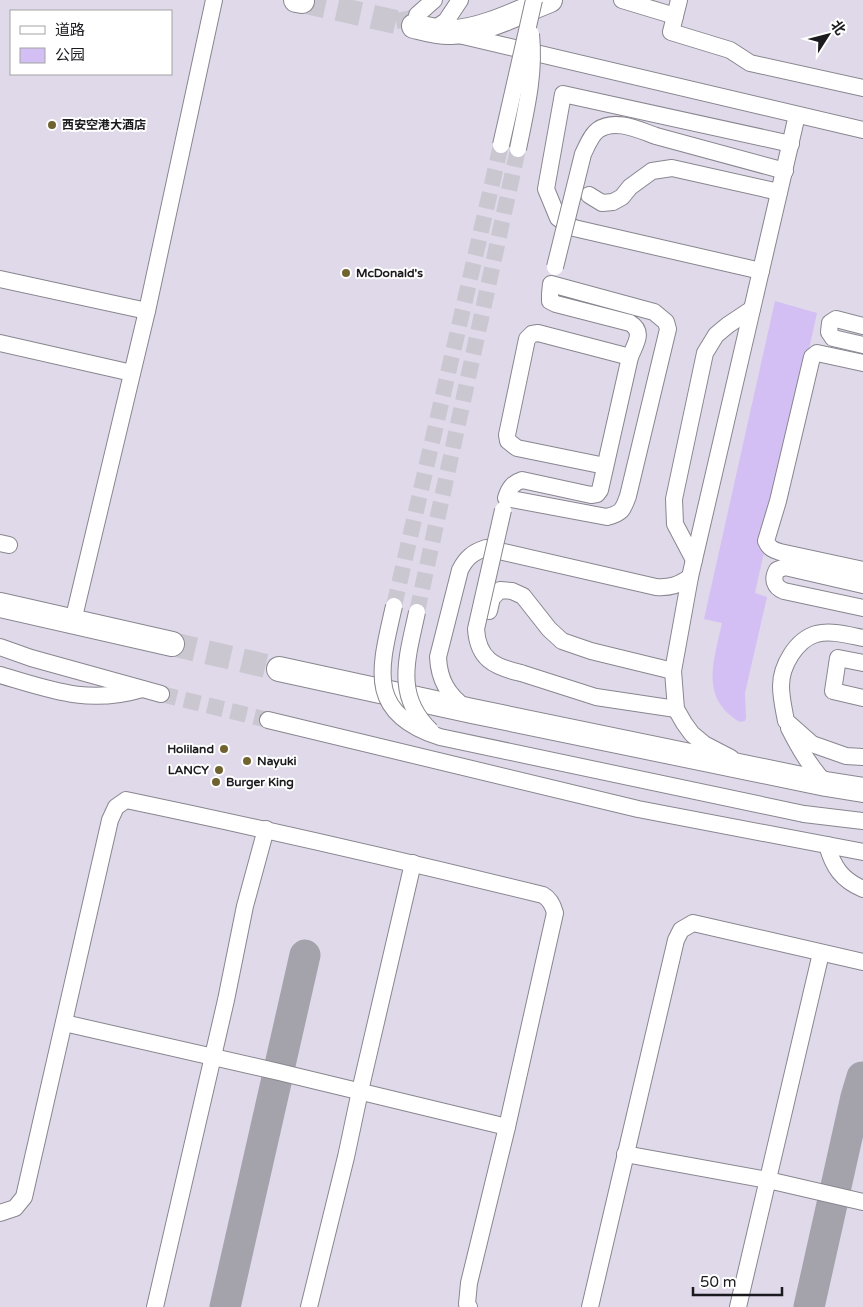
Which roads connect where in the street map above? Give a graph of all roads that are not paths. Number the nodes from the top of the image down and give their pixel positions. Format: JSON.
{"nodes":[{"id":1,"x":214,"y":0,"type":"edge"},
{"id":2,"x":434,"y":0,"type":"edge"},
{"id":3,"x":460,"y":0,"type":"edge"},
{"id":4,"x":534,"y":0,"type":"edge"},
{"id":5,"x":550,"y":0,"type":"edge"},
{"id":6,"x":622,"y":0,"type":"edge"},
{"id":7,"x":679,"y":0,"type":"edge"},
{"id":8,"x":675,"y":16,"type":"junction"},
{"id":9,"x":530,"y":20,"type":"junction"},
{"id":10,"x":428,"y":26,"type":"junction"},
{"id":11,"x":863,"y":88,"type":"edge"},
{"id":12,"x":798,"y":116,"type":"junction"},
{"id":13,"x":863,"y":130,"type":"edge"},
{"id":14,"x":791,"y":144,"type":"junction"},
{"id":15,"x":501,"y":145,"type":"tunnel mouth"},
{"id":16,"x":518,"y":148,"type":"tunnel mouth"},
{"id":17,"x":785,"y":170,"type":"junction"},
{"id":18,"x":779,"y":192,"type":"junction"},
{"id":19,"x":588,"y":195,"type":"dead end"},
{"id":20,"x":555,"y":267,"type":"dead end"},
{"id":21,"x":761,"y":271,"type":"junction"},
{"id":22,"x":0,"y":279,"type":"edge"},
{"id":23,"x":752,"y":309,"type":"junction"},
{"id":24,"x":148,"y":311,"type":"junction"},
{"id":25,"x":863,"y":326,"type":"edge"},
{"id":26,"x":0,"y":343,"type":"edge"},
{"id":27,"x":863,"y":345,"type":"edge"},
{"id":28,"x":630,"y":356,"type":"junction"},
{"id":29,"x":863,"y":364,"type":"edge"},
{"id":30,"x":132,"y":373,"type":"junction"},
{"id":31,"x":605,"y":466,"type":"junction"},
{"id":32,"x":505,"y":504,"type":"junction"},
{"id":33,"x":694,"y":560,"type":"junction"},
{"id":34,"x":863,"y":570,"type":"edge"},
{"id":35,"x":690,"y":577,"type":"junction"},
{"id":36,"x":863,"y":585,"type":"edge"},
{"id":37,"x":0,"y":604,"type":"edge"},
{"id":38,"x":394,"y":606,"type":"tunnel mouth"},
{"id":39,"x":863,"y":608,"type":"edge"},
{"id":40,"x":489,"y":611,"type":"dead end"},
{"id":41,"x":417,"y":612,"type":"tunnel mouth"},
{"id":42,"x":73,"y":621,"type":"junction"},
{"id":43,"x":863,"y":638,"type":"edge"},
{"id":44,"x":172,"y":644,"type":"tunnel mouth"},
{"id":45,"x":0,"y":647,"type":"edge"},
{"id":46,"x":863,"y":664,"type":"edge"},
{"id":47,"x":279,"y":669,"type":"tunnel mouth"},
{"id":48,"x":673,"y":671,"type":"junction"},
{"id":49,"x":0,"y":675,"type":"edge"},
{"id":50,"x":142,"y":689,"type":"junction"},
{"id":51,"x":161,"y":694,"type":"tunnel mouth"},
{"id":52,"x":863,"y":698,"type":"edge"},
{"id":53,"x":676,"y":709,"type":"junction"},
{"id":54,"x":472,"y":711,"type":"junction"},
{"id":55,"x":268,"y":720,"type":"tunnel mouth"},
{"id":56,"x":786,"y":721,"type":"junction"},
{"id":57,"x":440,"y":737,"type":"junction"},
{"id":58,"x":863,"y":757,"type":"edge"},
{"id":59,"x":755,"y":769,"type":"junction"},
{"id":60,"x":826,"y":784,"type":"junction"},
{"id":61,"x":863,"y":790,"type":"edge"},
{"id":62,"x":863,"y":821,"type":"edge"},
{"id":63,"x":266,"y":829,"type":"junction"},
{"id":64,"x":827,"y":845,"type":"junction"},
{"id":65,"x":863,"y":852,"type":"edge"},
{"id":66,"x":413,"y":863,"type":"junction"},
{"id":67,"x":863,"y":889,"type":"edge"},
{"id":68,"x":821,"y":953,"type":"junction"},
{"id":69,"x":863,"y":962,"type":"edge"},
{"id":70,"x":64,"y":1023,"type":"junction"},
{"id":71,"x":213,"y":1057,"type":"junction"},
{"id":72,"x":360,"y":1092,"type":"junction"},
{"id":73,"x":507,"y":1127,"type":"junction"},
{"id":74,"x":625,"y":1154,"type":"junction"},
{"id":75,"x":768,"y":1180,"type":"junction"},
{"id":76,"x":863,"y":1202,"type":"edge"},
{"id":77,"x":0,"y":1213,"type":"edge"},
{"id":78,"x":155,"y":1307,"type":"edge"},
{"id":79,"x":309,"y":1307,"type":"edge"},
{"id":80,"x":469,"y":1307,"type":"edge"},
{"id":81,"x":590,"y":1307,"type":"edge"},
{"id":82,"x":738,"y":1307,"type":"edge"}],
"edges":[{"from":1,"to":24,"type":"street"},
{"from":2,"to":10,"type":"street"},
{"from":3,"to":10,"type":"street"},
{"from":4,"to":9,"type":"street","bridge":true},
{"from":5,"to":10,"type":"highway"},
{"from":6,"to":8,"type":"street"},
{"from":7,"to":8,"type":"street"},
{"from":8,"to":11,"type":"street"},
{"from":9,"to":15,"type":"street","bridge":true},
{"from":9,"to":16,"type":"street","bridge":true},
{"from":10,"to":12,"type":"street"},
{"from":12,"to":13,"type":"street"},
{"from":12,"to":14,"type":"street"},
{"from":14,"to":17,"type":"street"},
{"from":14,"to":21,"type":"street"},
{"from":17,"to":18,"type":"street"},
{"from":17,"to":20,"type":"street","bridge":true},
{"from":18,"to":19,"type":"street"},
{"from":18,"to":21,"type":"street"},
{"from":21,"to":23,"type":"street"},
{"from":22,"to":24,"type":"street"},
{"from":23,"to":33,"type":"street"},
{"from":23,"to":33,"type":"street"},
{"from":24,"to":30,"type":"street"},
{"from":25,"to":27,"type":"street"},
{"from":26,"to":30,"type":"street"},
{"from":28,"to":31,"type":"street"},
{"from":28,"to":31,"type":"street"},
{"from":28,"to":32,"type":"street"},
{"from":29,"to":34,"type":"street"},
{"from":30,"to":42,"type":"street"},
{"from":31,"to":32,"type":"street"},
{"from":32,"to":53,"type":"street","bridge":true},
{"from":33,"to":35,"type":"street"},
{"from":35,"to":48,"type":"street"},
{"from":35,"to":54,"type":"street"},
{"from":36,"to":39,"type":"street"},
{"from":37,"to":42,"type":"highway"},
{"from":38,"to":57,"type":"street","bridge":true},
{"from":40,"to":48,"type":"street"},
{"from":41,"to":57,"type":"street","bridge":true},
{"from":42,"to":44,"type":"highway"},
{"from":43,"to":56,"type":"street"},
{"from":45,"to":50,"type":"street"},
{"from":46,"to":52,"type":"street"},
{"from":47,"to":54,"type":"highway"},
{"from":48,"to":53,"type":"street"},
{"from":49,"to":50,"type":"street"},
{"from":50,"to":51,"type":"street"},
{"from":53,"to":59,"type":"street"},
{"from":54,"to":59,"type":"highway"},
{"from":55,"to":64,"type":"street"},
{"from":56,"to":58,"type":"street"},
{"from":56,"to":60,"type":"street"},
{"from":57,"to":62,"type":"street","bridge":true},
{"from":59,"to":60,"type":"highway"},
{"from":60,"to":61,"type":"highway"},
{"from":63,"to":66,"type":"street"},
{"from":63,"to":70,"type":"street"},
{"from":63,"to":71,"type":"street"},
{"from":64,"to":65,"type":"street"},
{"from":64,"to":67,"type":"street"},
{"from":66,"to":72,"type":"street"},
{"from":66,"to":73,"type":"street"},
{"from":68,"to":69,"type":"street"},
{"from":68,"to":74,"type":"street"},
{"from":68,"to":75,"type":"street"},
{"from":70,"to":71,"type":"street"},
{"from":70,"to":77,"type":"street"},
{"from":71,"to":72,"type":"street"},
{"from":71,"to":78,"type":"street"},
{"from":72,"to":73,"type":"street"},
{"from":72,"to":79,"type":"street"},
{"from":73,"to":80,"type":"street"},
{"from":74,"to":75,"type":"street"},
{"from":74,"to":81,"type":"street"},
{"from":75,"to":76,"type":"street"},
{"from":75,"to":82,"type":"street"}]}
